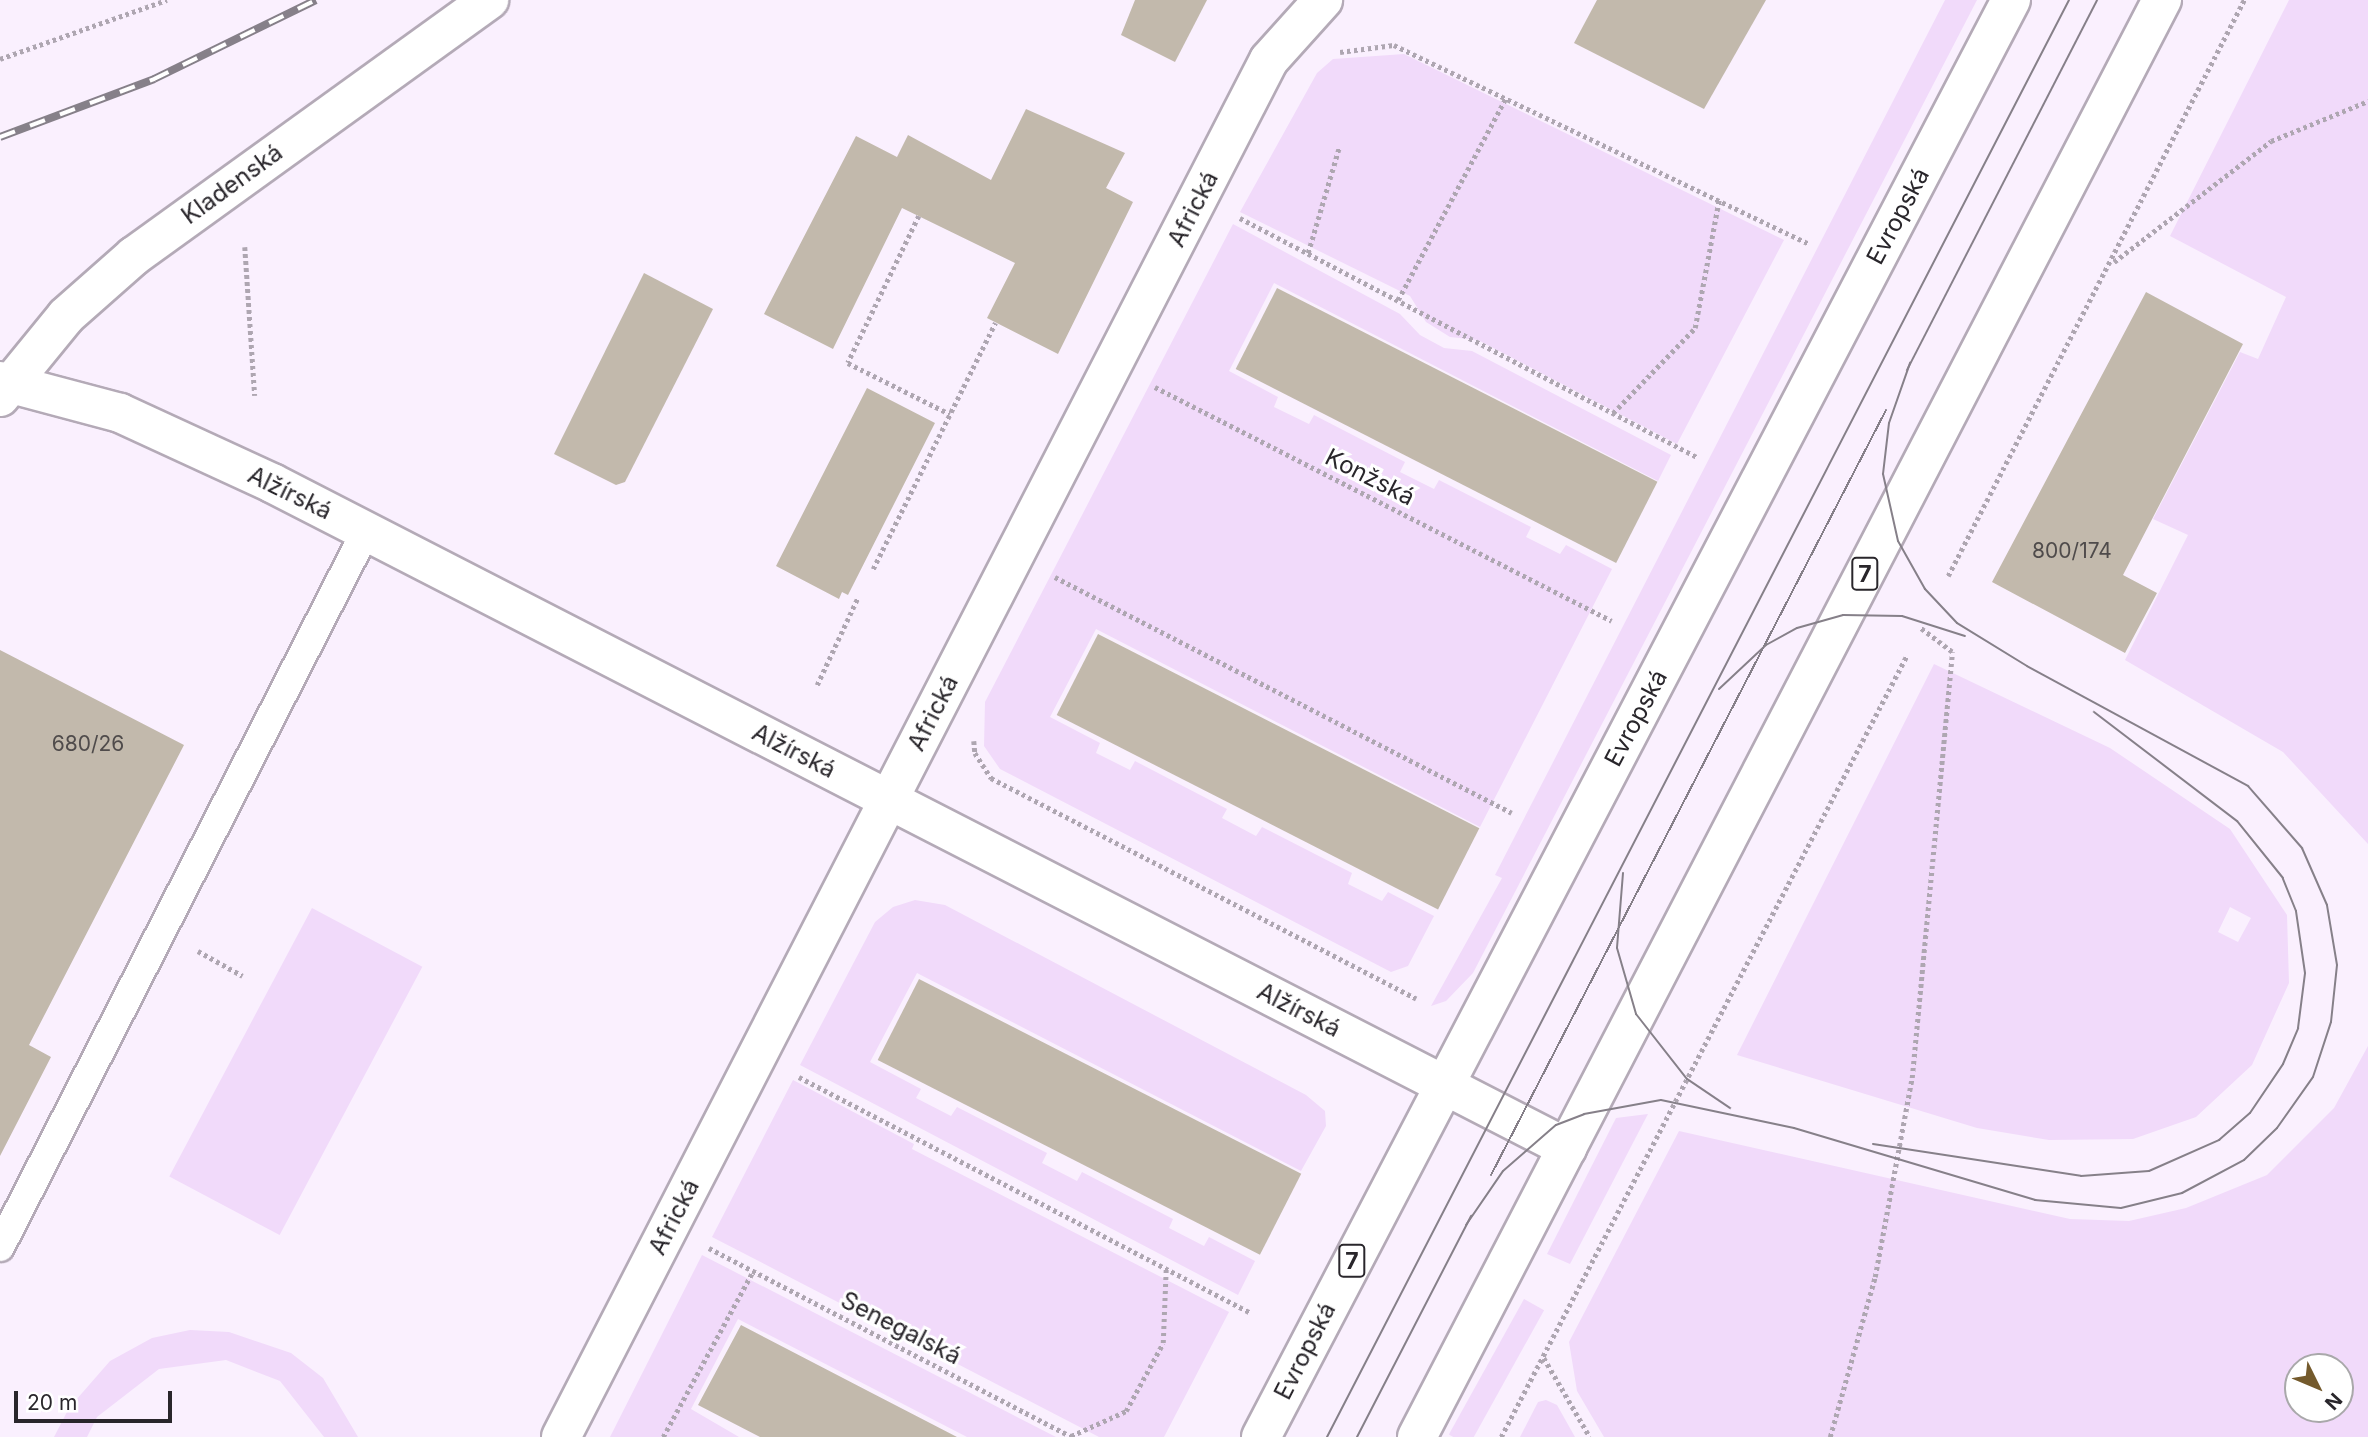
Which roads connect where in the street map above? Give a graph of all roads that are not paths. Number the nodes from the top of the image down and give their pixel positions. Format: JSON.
{"nodes":[{"id":1,"x":489,"y":0,"type":"edge"},
{"id":2,"x":1323,"y":0,"type":"edge"},
{"id":3,"x":2011,"y":0,"type":"edge"},
{"id":4,"x":2162,"y":0,"type":"edge"},
{"id":5,"x":3,"y":387,"type":"edge"},
{"id":6,"x":366,"y":531,"type":"junction"},
{"id":7,"x":889,"y":799,"type":"junction"},
{"id":8,"x":1444,"y":1085,"type":"junction"},
{"id":9,"x":1567,"y":1148,"type":"junction"},
{"id":10,"x":0,"y":1247,"type":"edge"},
{"id":11,"x":561,"y":1437,"type":"edge"},
{"id":12,"x":1261,"y":1437,"type":"edge"},
{"id":13,"x":1417,"y":1437,"type":"edge"}],
"edges":[{"from":1,"to":5,"type":"street","name":"Kladenská"},
{"from":2,"to":7,"type":"street","name":"Africká"},
{"from":3,"to":8,"type":"street","name":"Evropská","number":"7"},
{"from":4,"to":9,"type":"street","number":"7"},
{"from":5,"to":6,"type":"street","name":"Alžírská"},
{"from":6,"to":7,"type":"street","name":"Alžírská"},
{"from":6,"to":10,"type":"lane"},
{"from":7,"to":8,"type":"street","name":"Alžírská"},
{"from":7,"to":11,"type":"street","name":"Africká"},
{"from":8,"to":9,"type":"street","name":"Alžírská"},
{"from":8,"to":12,"type":"street","name":"Evropská","number":"7"},
{"from":9,"to":13,"type":"street","number":"7"}]}
